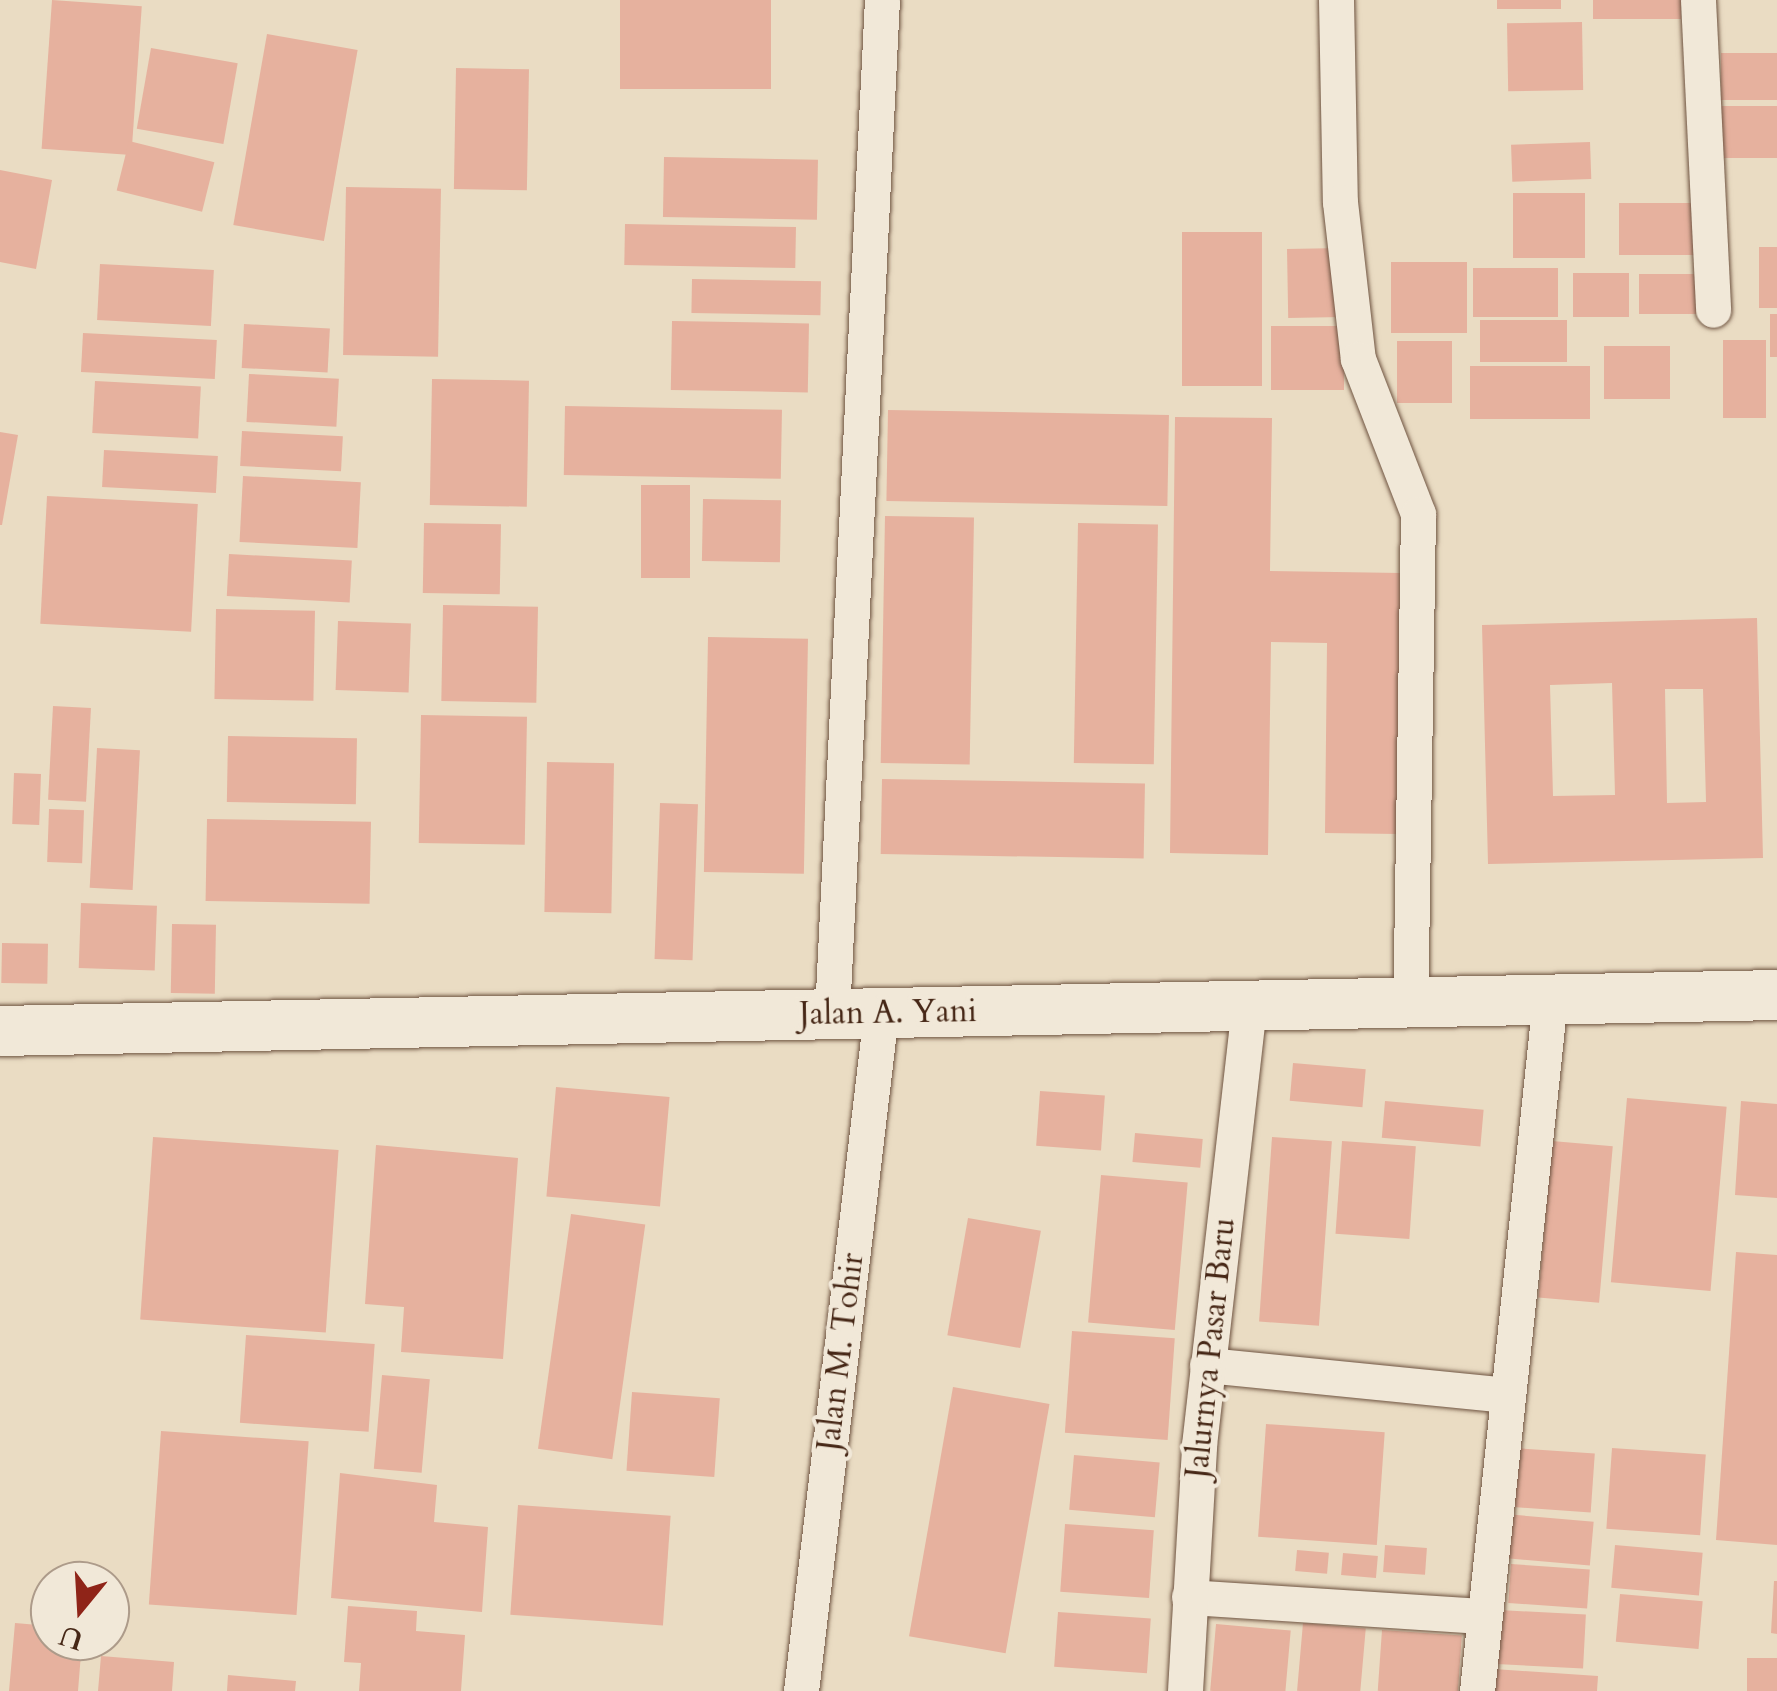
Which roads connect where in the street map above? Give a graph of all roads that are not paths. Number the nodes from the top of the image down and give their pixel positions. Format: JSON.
{"nodes":[{"id":1,"x":882,"y":0,"type":"edge"},
{"id":2,"x":1336,"y":0,"type":"edge"},
{"id":3,"x":1698,"y":0,"type":"edge"},
{"id":4,"x":1714,"y":310,"type":"dead end"},
{"id":5,"x":1777,"y":994,"type":"edge"},
{"id":6,"x":1550,"y":999,"type":"junction"},
{"id":7,"x":1410,"y":1002,"type":"junction"},
{"id":8,"x":1249,"y":1005,"type":"junction"},
{"id":9,"x":856,"y":1014,"type":"junction"},
{"id":10,"x":0,"y":1032,"type":"edge"},
{"id":11,"x":1207,"y":1365,"type":"junction"},
{"id":12,"x":1508,"y":1396,"type":"junction"},
{"id":13,"x":1189,"y":1597,"type":"junction"},
{"id":14,"x":1483,"y":1616,"type":"junction"},
{"id":15,"x":801,"y":1691,"type":"edge"},
{"id":16,"x":1185,"y":1691,"type":"edge"},
{"id":17,"x":1477,"y":1691,"type":"edge"}],
"edges":[{"from":1,"to":9,"type":"street","name":"Jalan M. Tohir"},
{"from":2,"to":7,"type":"street"},
{"from":3,"to":4,"type":"street"},
{"from":5,"to":6,"type":"street","name":"Jalan A. Yani"},
{"from":6,"to":7,"type":"street","name":"Jalan A. Yani"},
{"from":6,"to":12,"type":"street"},
{"from":7,"to":8,"type":"street","name":"Jalan A. Yani"},
{"from":8,"to":9,"type":"street","name":"Jalan A. Yani"},
{"from":8,"to":11,"type":"street","name":"Jalurnya Pasar Baru"},
{"from":9,"to":10,"type":"street","name":"Jalan A. Yani"},
{"from":9,"to":15,"type":"street","name":"Jalan M. Tohir"},
{"from":11,"to":12,"type":"street"},
{"from":11,"to":13,"type":"street","name":"Jalurnya Pasar Baru"},
{"from":12,"to":14,"type":"street"},
{"from":13,"to":14,"type":"street"},
{"from":13,"to":16,"type":"street","name":"Jalurnya Pasar Baru"},
{"from":14,"to":17,"type":"street"}]}
